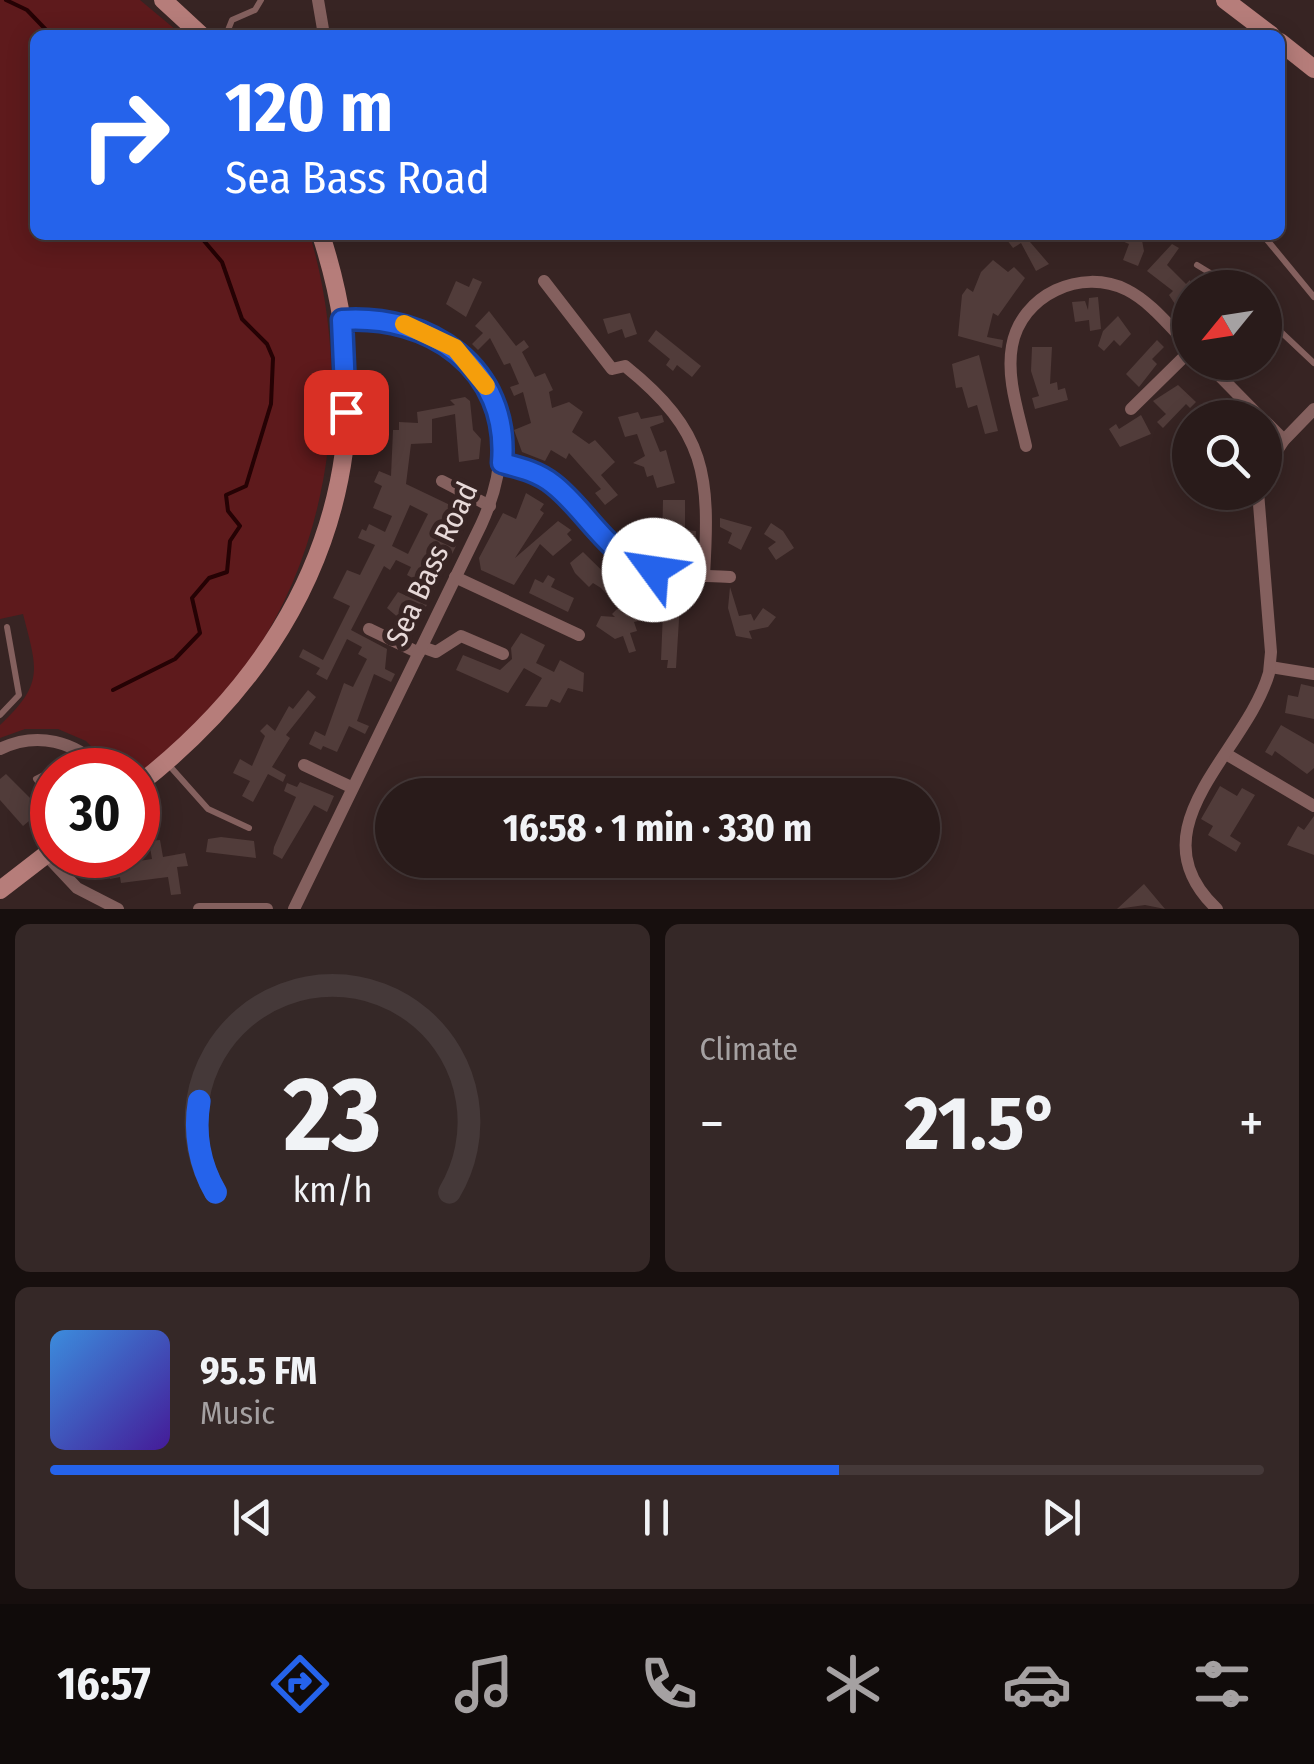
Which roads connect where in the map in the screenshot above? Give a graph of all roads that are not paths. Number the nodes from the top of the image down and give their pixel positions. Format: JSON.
{"nodes":[{"id":1,"x":163,"y":0,"type":"edge"},
{"id":2,"x":181,"y":0,"type":"edge"},
{"id":3,"x":261,"y":0,"type":"edge"},
{"id":4,"x":318,"y":0,"type":"edge"},
{"id":5,"x":1226,"y":0,"type":"edge"},
{"id":6,"x":198,"y":30,"type":"edge"},
{"id":7,"x":201,"y":30,"type":"edge"},
{"id":8,"x":228,"y":30,"type":"edge"},
{"id":9,"x":323,"y":30,"type":"edge"},
{"id":10,"x":1264,"y":30,"type":"edge"},
{"id":11,"x":1285,"y":46,"type":"edge"},
{"id":12,"x":1314,"y":69,"type":"edge"},
{"id":13,"x":323,"y":240,"type":"edge"},
{"id":14,"x":1267,"y":240,"type":"edge"},
{"id":15,"x":1197,"y":265,"type":"dead end"},
{"id":16,"x":1205,"y":270,"type":"edge"},
{"id":17,"x":544,"y":281,"type":"dead end"},
{"id":18,"x":1314,"y":297,"type":"edge"},
{"id":19,"x":342,"y":320,"type":"junction"},
{"id":20,"x":1172,"y":332,"type":"edge"},
{"id":21,"x":1282,"y":333,"type":"edge"},
{"id":22,"x":1314,"y":363,"type":"edge"},
{"id":23,"x":1172,"y":367,"type":"edge"},
{"id":24,"x":1224,"y":380,"type":"edge"},
{"id":25,"x":1244,"y":400,"type":"edge"},
{"id":26,"x":1131,"y":409,"type":"dead end"},
{"id":27,"x":1314,"y":409,"type":"edge"},
{"id":28,"x":1284,"y":440,"type":"joint"},
{"id":29,"x":1282,"y":443,"type":"edge"},
{"id":30,"x":1026,"y":446,"type":"dead end"},
{"id":31,"x":502,"y":463,"type":"junction"},
{"id":32,"x":442,"y":480,"type":"dead end"},
{"id":33,"x":490,"y":506,"type":"junction"},
{"id":34,"x":1259,"y":510,"type":"edge"},
{"id":35,"x":704,"y":575,"type":"junction"},
{"id":36,"x":730,"y":577,"type":"dead end"},
{"id":37,"x":455,"y":578,"type":"junction"},
{"id":38,"x":7,"y":627,"type":"dead end"},
{"id":39,"x":369,"y":629,"type":"dead end"},
{"id":40,"x":579,"y":635,"type":"dead end"},
{"id":41,"x":420,"y":650,"type":"junction"},
{"id":42,"x":503,"y":654,"type":"dead end"},
{"id":43,"x":1270,"y":667,"type":"junction"},
{"id":44,"x":1314,"y":674,"type":"edge"},
{"id":45,"x":0,"y":715,"type":"edge"},
{"id":46,"x":74,"y":748,"type":"edge"},
{"id":47,"x":0,"y":749,"type":"edge"},
{"id":48,"x":1226,"y":754,"type":"junction"},
{"id":49,"x":166,"y":762,"type":"junction"},
{"id":50,"x":304,"y":765,"type":"dead end"},
{"id":51,"x":160,"y":767,"type":"edge"},
{"id":52,"x":351,"y":786,"type":"junction"},
{"id":53,"x":1314,"y":806,"type":"edge"},
{"id":54,"x":249,"y":828,"type":"dead end"},
{"id":55,"x":30,"y":867,"type":"edge"},
{"id":56,"x":69,"y":878,"type":"edge"},
{"id":57,"x":0,"y":890,"type":"edge"},
{"id":58,"x":118,"y":909,"type":"edge"},
{"id":59,"x":200,"y":909,"type":"edge"},
{"id":60,"x":267,"y":909,"type":"edge"},
{"id":61,"x":294,"y":909,"type":"edge"},
{"id":62,"x":1216,"y":909,"type":"edge"}],
"edges":[{"from":1,"to":6,"type":"street"},
{"from":2,"to":7,"type":"street"},
{"from":3,"to":8,"type":"lane"},
{"from":4,"to":9,"type":"street"},
{"from":5,"to":10,"type":"street"},
{"from":11,"to":12,"type":"street"},
{"from":13,"to":19,"type":"street"},
{"from":14,"to":18,"type":"lane"},
{"from":15,"to":16,"type":"lane"},
{"from":17,"to":35,"type":"street"},
{"from":19,"to":31,"type":"street","name":"Sea Bass Road"},
{"from":19,"to":49,"type":"street"},
{"from":20,"to":30,"type":"street"},
{"from":21,"to":22,"type":"lane"},
{"from":23,"to":26,"type":"street"},
{"from":24,"to":25,"type":"street"},
{"from":27,"to":28,"type":"street"},
{"from":28,"to":29,"type":"street"},
{"from":31,"to":33,"type":"street","name":"Sea Bass Road"},
{"from":31,"to":35,"type":"street"},
{"from":32,"to":33,"type":"street"},
{"from":33,"to":37,"type":"street","name":"Sea Bass Road"},
{"from":34,"to":43,"type":"street"},
{"from":35,"to":36,"type":"street"},
{"from":37,"to":40,"type":"street"},
{"from":37,"to":41,"type":"street","name":"Sea Bass Road"},
{"from":38,"to":45,"type":"lane"},
{"from":39,"to":41,"type":"street"},
{"from":41,"to":42,"type":"street"},
{"from":41,"to":52,"type":"street","name":"Sea Bass Road"},
{"from":43,"to":44,"type":"street"},
{"from":43,"to":48,"type":"street"},
{"from":46,"to":47,"type":"street"},
{"from":48,"to":53,"type":"street"},
{"from":48,"to":62,"type":"street"},
{"from":49,"to":51,"type":"street"},
{"from":49,"to":54,"type":"lane"},
{"from":50,"to":52,"type":"street"},
{"from":52,"to":61,"type":"street","name":"Sea Bass Road"},
{"from":55,"to":57,"type":"street"},
{"from":56,"to":58,"type":"street"},
{"from":59,"to":60,"type":"street"}]}
